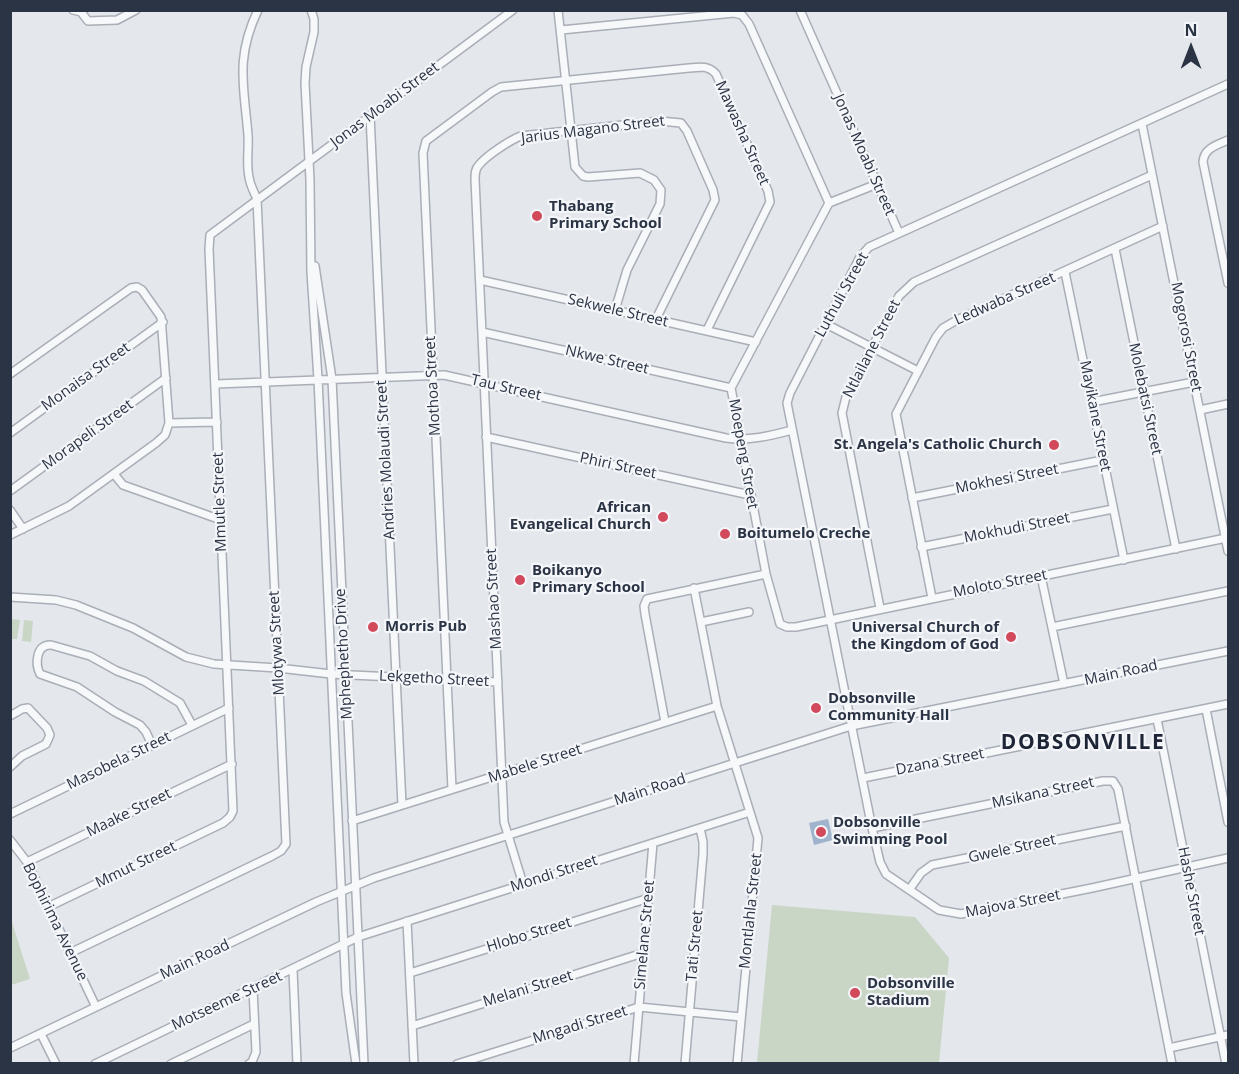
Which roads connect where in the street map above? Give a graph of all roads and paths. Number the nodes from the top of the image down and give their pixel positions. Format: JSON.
{"nodes":[{"id":1,"x":73,"y":10,"type":"edge"},
{"id":2,"x":136,"y":10,"type":"edge"},
{"id":3,"x":258,"y":10,"type":"edge"},
{"id":4,"x":311,"y":10,"type":"edge"},
{"id":5,"x":513,"y":10,"type":"edge"},
{"id":6,"x":558,"y":10,"type":"edge"},
{"id":7,"x":800,"y":10,"type":"edge"},
{"id":8,"x":561,"y":30,"type":"junction"},
{"id":9,"x":566,"y":81,"type":"junction"},
{"id":10,"x":1228,"y":84,"type":"edge"},
{"id":11,"x":370,"y":115,"type":"junction"},
{"id":12,"x":1142,"y":124,"type":"junction"},
{"id":13,"x":571,"y":131,"type":"junction"},
{"id":14,"x":1228,"y":140,"type":"edge"},
{"id":15,"x":308,"y":164,"type":"junction"},
{"id":16,"x":1152,"y":175,"type":"junction"},
{"id":17,"x":877,"y":184,"type":"junction"},
{"id":18,"x":257,"y":199,"type":"junction"},
{"id":19,"x":829,"y":203,"type":"junction"},
{"id":20,"x":1163,"y":226,"type":"junction"},
{"id":21,"x":898,"y":233,"type":"junction"},
{"id":22,"x":312,"y":246,"type":"junction"},
{"id":23,"x":1114,"y":249,"type":"junction"},
{"id":24,"x":1065,"y":272,"type":"junction"},
{"id":25,"x":480,"y":280,"type":"junction"},
{"id":26,"x":1228,"y":283,"type":"edge"},
{"id":27,"x":615,"y":310,"type":"junction"},
{"id":28,"x":656,"y":319,"type":"junction"},
{"id":29,"x":163,"y":322,"type":"junction"},
{"id":30,"x":826,"y":324,"type":"junction"},
{"id":31,"x":707,"y":330,"type":"junction"},
{"id":32,"x":482,"y":332,"type":"junction"},
{"id":33,"x":756,"y":342,"type":"junction"},
{"id":34,"x":872,"y":348,"type":"junction"},
{"id":35,"x":918,"y":371,"type":"junction"},
{"id":36,"x":10,"y":374,"type":"edge"},
{"id":37,"x":432,"y":374,"type":"junction"},
{"id":38,"x":382,"y":376,"type":"junction"},
{"id":39,"x":166,"y":378,"type":"junction"},
{"id":40,"x":318,"y":379,"type":"junction"},
{"id":41,"x":332,"y":379,"type":"junction"},
{"id":42,"x":266,"y":382,"type":"junction"},
{"id":43,"x":1194,"y":382,"type":"junction"},
{"id":44,"x":483,"y":383,"type":"junction"},
{"id":45,"x":216,"y":384,"type":"junction"},
{"id":46,"x":731,"y":388,"type":"junction"},
{"id":47,"x":1143,"y":391,"type":"junction"},
{"id":48,"x":1092,"y":402,"type":"junction"},
{"id":49,"x":1228,"y":404,"type":"edge"},
{"id":50,"x":1200,"y":410,"type":"junction"},
{"id":51,"x":217,"y":422,"type":"junction"},
{"id":52,"x":169,"y":423,"type":"junction"},
{"id":53,"x":792,"y":430,"type":"junction"},
{"id":54,"x":10,"y":433,"type":"edge"},
{"id":55,"x":486,"y":437,"type":"junction"},
{"id":56,"x":740,"y":440,"type":"junction"},
{"id":57,"x":1103,"y":460,"type":"junction"},
{"id":58,"x":114,"y":474,"type":"junction"},
{"id":59,"x":10,"y":491,"type":"edge"},
{"id":60,"x":750,"y":495,"type":"junction"},
{"id":61,"x":912,"y":498,"type":"junction"},
{"id":62,"x":1113,"y":509,"type":"junction"},
{"id":63,"x":10,"y":510,"type":"edge"},
{"id":64,"x":221,"y":520,"type":"junction"},
{"id":65,"x":23,"y":529,"type":"junction"},
{"id":66,"x":10,"y":535,"type":"edge"},
{"id":67,"x":1226,"y":538,"type":"junction"},
{"id":68,"x":921,"y":547,"type":"junction"},
{"id":69,"x":1176,"y":549,"type":"junction"},
{"id":70,"x":1228,"y":551,"type":"edge"},
{"id":71,"x":1124,"y":560,"type":"junction"},
{"id":72,"x":766,"y":574,"type":"junction"},
{"id":73,"x":1041,"y":576,"type":"junction"},
{"id":74,"x":694,"y":588,"type":"junction"},
{"id":75,"x":1228,"y":591,"type":"edge"},
{"id":76,"x":10,"y":597,"type":"edge"},
{"id":77,"x":932,"y":598,"type":"junction"},
{"id":78,"x":880,"y":608,"type":"junction"},
{"id":79,"x":749,"y":612,"type":"dead end"},
{"id":80,"x":830,"y":619,"type":"junction"},
{"id":81,"x":778,"y":620,"type":"joint"},
{"id":82,"x":701,"y":622,"type":"junction"},
{"id":83,"x":1052,"y":627,"type":"junction"},
{"id":84,"x":1228,"y":651,"type":"edge"},
{"id":85,"x":228,"y":666,"type":"junction"},
{"id":86,"x":278,"y":668,"type":"junction"},
{"id":87,"x":331,"y":674,"type":"junction"},
{"id":88,"x":345,"y":674,"type":"junction"},
{"id":89,"x":395,"y":676,"type":"junction"},
{"id":90,"x":446,"y":680,"type":"junction"},
{"id":91,"x":498,"y":682,"type":"junction"},
{"id":92,"x":1064,"y":684,"type":"junction"},
{"id":93,"x":1228,"y":704,"type":"edge"},
{"id":94,"x":717,"y":706,"type":"junction"},
{"id":95,"x":229,"y":708,"type":"junction"},
{"id":96,"x":1206,"y":709,"type":"junction"},
{"id":97,"x":10,"y":716,"type":"edge"},
{"id":98,"x":1157,"y":719,"type":"junction"},
{"id":99,"x":665,"y":722,"type":"junction"},
{"id":100,"x":192,"y":725,"type":"junction"},
{"id":101,"x":851,"y":726,"type":"junction"},
{"id":102,"x":152,"y":746,"type":"junction"},
{"id":103,"x":734,"y":763,"type":"junction"},
{"id":104,"x":232,"y":764,"type":"junction"},
{"id":105,"x":10,"y":767,"type":"edge"},
{"id":106,"x":503,"y":774,"type":"junction"},
{"id":107,"x":863,"y":778,"type":"junction"},
{"id":108,"x":452,"y":789,"type":"junction"},
{"id":109,"x":402,"y":805,"type":"junction"},
{"id":110,"x":750,"y":812,"type":"junction"},
{"id":111,"x":10,"y":814,"type":"edge"},
{"id":112,"x":352,"y":821,"type":"junction"},
{"id":113,"x":1228,"y":822,"type":"edge"},
{"id":114,"x":223,"y":823,"type":"joint"},
{"id":115,"x":1126,"y":826,"type":"junction"},
{"id":116,"x":700,"y":828,"type":"junction"},
{"id":117,"x":872,"y":828,"type":"junction"},
{"id":118,"x":508,"y":836,"type":"junction"},
{"id":119,"x":10,"y":840,"type":"edge"},
{"id":120,"x":653,"y":843,"type":"junction"},
{"id":121,"x":1228,"y":858,"type":"edge"},
{"id":122,"x":27,"y":862,"type":"junction"},
{"id":123,"x":1186,"y":867,"type":"junction"},
{"id":124,"x":1135,"y":879,"type":"junction"},
{"id":125,"x":523,"y":884,"type":"junction"},
{"id":126,"x":355,"y":885,"type":"junction"},
{"id":127,"x":909,"y":890,"type":"junction"},
{"id":128,"x":342,"y":891,"type":"junction"},
{"id":129,"x":649,"y":898,"type":"junction"},
{"id":130,"x":48,"y":907,"type":"junction"},
{"id":131,"x":407,"y":921,"type":"junction"},
{"id":132,"x":358,"y":937,"type":"junction"},
{"id":133,"x":344,"y":945,"type":"junction"},
{"id":134,"x":70,"y":952,"type":"junction"},
{"id":135,"x":643,"y":953,"type":"junction"},
{"id":136,"x":292,"y":970,"type":"junction"},
{"id":137,"x":410,"y":973,"type":"junction"},
{"id":138,"x":253,"y":989,"type":"junction"},
{"id":139,"x":96,"y":1007,"type":"junction"},
{"id":140,"x":639,"y":1007,"type":"junction"},
{"id":141,"x":690,"y":1012,"type":"junction"},
{"id":142,"x":741,"y":1017,"type":"junction"},
{"id":143,"x":254,"y":1024,"type":"junction"},
{"id":144,"x":412,"y":1026,"type":"junction"},
{"id":145,"x":41,"y":1034,"type":"junction"},
{"id":146,"x":1225,"y":1036,"type":"edge"},
{"id":147,"x":10,"y":1048,"type":"edge"},
{"id":148,"x":1169,"y":1048,"type":"junction"},
{"id":149,"x":250,"y":1063,"type":"edge"},
{"id":150,"x":56,"y":1064,"type":"edge"},
{"id":151,"x":95,"y":1064,"type":"edge"},
{"id":152,"x":171,"y":1064,"type":"edge"},
{"id":153,"x":297,"y":1064,"type":"edge"},
{"id":154,"x":356,"y":1064,"type":"edge"},
{"id":155,"x":364,"y":1064,"type":"edge"},
{"id":156,"x":414,"y":1064,"type":"edge"},
{"id":157,"x":457,"y":1064,"type":"edge"},
{"id":158,"x":634,"y":1064,"type":"edge"},
{"id":159,"x":685,"y":1064,"type":"edge"},
{"id":160,"x":737,"y":1064,"type":"edge"},
{"id":161,"x":1172,"y":1064,"type":"edge"},
{"id":162,"x":1226,"y":1064,"type":"edge"}],
"edges":[{"from":1,"to":2,"type":"street"},
{"from":3,"to":18,"type":"street","name":"Mlotywa Street"},
{"from":4,"to":15,"type":"street","name":"Mphephetho Drive"},
{"from":5,"to":11,"type":"street","name":"Jonas Moabi Street"},
{"from":6,"to":8,"type":"street"},
{"from":7,"to":17,"type":"street","name":"Jonas Moabi Street"},
{"from":8,"to":9,"type":"street"},
{"from":8,"to":19,"type":"street"},
{"from":9,"to":13,"type":"street"},
{"from":9,"to":31,"type":"street","name":"Mawasha Street"},
{"from":9,"to":37,"type":"street","name":"Mothoa Street"},
{"from":10,"to":12,"type":"street","name":"Luthuli Street"},
{"from":11,"to":15,"type":"street","name":"Jonas Moabi Street"},
{"from":11,"to":38,"type":"street","name":"Andries Molaudi Street"},
{"from":12,"to":16,"type":"street","name":"Mogorosi Street"},
{"from":12,"to":21,"type":"street","name":"Luthuli Street"},
{"from":13,"to":25,"type":"street","name":"Jarius Magano Street"},
{"from":13,"to":27,"type":"street"},
{"from":13,"to":28,"type":"street","name":"Jarius Magano Street"},
{"from":14,"to":26,"type":"street"},
{"from":15,"to":18,"type":"street","name":"Jonas Moabi Street"},
{"from":15,"to":22,"type":"street","name":"Mphephetho Drive"},
{"from":16,"to":20,"type":"street","name":"Mogorosi Street"},
{"from":16,"to":34,"type":"street","name":"Ntlailane Street"},
{"from":17,"to":19,"type":"street"},
{"from":17,"to":21,"type":"street","name":"Jonas Moabi Street"},
{"from":18,"to":42,"type":"street","name":"Mlotywa Street"},
{"from":18,"to":45,"type":"street","name":"Mmutle Street"},
{"from":19,"to":33,"type":"street","name":"Moepeng Street"},
{"from":20,"to":23,"type":"street","name":"Ledwaba Street"},
{"from":20,"to":43,"type":"street","name":"Mogorosi Street"},
{"from":21,"to":30,"type":"street","name":"Luthuli Street"},
{"from":22,"to":40,"type":"street","name":"Mphephetho Drive"},
{"from":22,"to":41,"type":"street","name":"Mphephetho Drive"},
{"from":23,"to":24,"type":"street","name":"Ledwaba Street"},
{"from":23,"to":47,"type":"street","name":"Molebatsi Street"},
{"from":24,"to":35,"type":"street","name":"Ledwaba Street"},
{"from":24,"to":48,"type":"street","name":"Mayikane Street"},
{"from":25,"to":27,"type":"street","name":"Sekwele Street"},
{"from":25,"to":32,"type":"street","name":"Jarius Magano Street"},
{"from":27,"to":28,"type":"street","name":"Sekwele Street"},
{"from":28,"to":31,"type":"street","name":"Sekwele Street"},
{"from":29,"to":36,"type":"street"},
{"from":29,"to":39,"type":"street"},
{"from":29,"to":54,"type":"street","name":"Monaisa Street"},
{"from":30,"to":34,"type":"street"},
{"from":30,"to":53,"type":"street","name":"Luthuli Street"},
{"from":31,"to":33,"type":"street","name":"Sekwele Street"},
{"from":32,"to":44,"type":"street","name":"Jarius Magano Street"},
{"from":32,"to":46,"type":"street","name":"Nkwe Street"},
{"from":33,"to":46,"type":"street","name":"Moepeng Street"},
{"from":34,"to":35,"type":"street"},
{"from":34,"to":78,"type":"street","name":"Ntlailane Street"},
{"from":35,"to":61,"type":"street","name":"Ledwaba Street"},
{"from":37,"to":38,"type":"street","name":"Tau Street"},
{"from":37,"to":44,"type":"street","name":"Tau Street"},
{"from":37,"to":90,"type":"street","name":"Mothoa Street"},
{"from":38,"to":41,"type":"street","name":"Tau Street"},
{"from":38,"to":89,"type":"street","name":"Andries Molaudi Street"},
{"from":39,"to":52,"type":"street"},
{"from":39,"to":59,"type":"street","name":"Morapeli Street"},
{"from":40,"to":41,"type":"street","name":"Tau Street"},
{"from":40,"to":42,"type":"street","name":"Tau Street"},
{"from":40,"to":87,"type":"street","name":"Mphephetho Drive"},
{"from":41,"to":88,"type":"street","name":"Mphephetho Drive"},
{"from":42,"to":45,"type":"street","name":"Tau Street"},
{"from":42,"to":86,"type":"street","name":"Mlotywa Street"},
{"from":43,"to":47,"type":"street"},
{"from":43,"to":50,"type":"street","name":"Mogorosi Street"},
{"from":44,"to":55,"type":"street","name":"Mashao Street"},
{"from":44,"to":56,"type":"street","name":"Tau Street"},
{"from":45,"to":51,"type":"street","name":"Mmutle Street"},
{"from":46,"to":56,"type":"street","name":"Moepeng Street"},
{"from":47,"to":48,"type":"street"},
{"from":47,"to":69,"type":"street","name":"Molebatsi Street"},
{"from":48,"to":57,"type":"street","name":"Mayikane Street"},
{"from":49,"to":50,"type":"street"},
{"from":50,"to":67,"type":"street","name":"Mogorosi Street"},
{"from":51,"to":52,"type":"street"},
{"from":51,"to":64,"type":"street","name":"Mmutle Street"},
{"from":52,"to":58,"type":"street"},
{"from":53,"to":56,"type":"street","name":"Tau Street"},
{"from":53,"to":80,"type":"street","name":"Luthuli Street"},
{"from":55,"to":60,"type":"street","name":"Phiri Street"},
{"from":55,"to":91,"type":"street","name":"Mashao Street"},
{"from":56,"to":60,"type":"street","name":"Moepeng Street"},
{"from":57,"to":61,"type":"street","name":"Mokhesi Street"},
{"from":57,"to":62,"type":"street","name":"Mayikane Street"},
{"from":58,"to":64,"type":"street"},
{"from":58,"to":65,"type":"street"},
{"from":60,"to":72,"type":"street","name":"Moepeng Street"},
{"from":61,"to":68,"type":"street","name":"Ledwaba Street"},
{"from":62,"to":68,"type":"street","name":"Mokhudi Street"},
{"from":62,"to":71,"type":"street","name":"Mayikane Street"},
{"from":63,"to":65,"type":"street"},
{"from":64,"to":85,"type":"street","name":"Mmutle Street"},
{"from":65,"to":66,"type":"street"},
{"from":67,"to":69,"type":"street","name":"Moloto Street"},
{"from":67,"to":70,"type":"street","name":"Mogorosi Street"},
{"from":68,"to":77,"type":"street","name":"Ledwaba Street"},
{"from":69,"to":71,"type":"street","name":"Moloto Street"},
{"from":71,"to":73,"type":"street","name":"Moloto Street"},
{"from":72,"to":74,"type":"street"},
{"from":72,"to":81,"type":"street","name":"Moepeng Street"},
{"from":73,"to":77,"type":"street","name":"Moloto Street"},
{"from":73,"to":83,"type":"street"},
{"from":74,"to":82,"type":"street","name":"Montlahla Street"},
{"from":74,"to":99,"type":"street"},
{"from":75,"to":83,"type":"street"},
{"from":76,"to":85,"type":"street","name":"Lekgetho Street"},
{"from":77,"to":78,"type":"street","name":"Moloto Street"},
{"from":78,"to":80,"type":"street","name":"Moloto Street"},
{"from":79,"to":82,"type":"street"},
{"from":80,"to":81,"type":"street","name":"Moloto Street"},
{"from":80,"to":101,"type":"street","name":"Luthuli Street"},
{"from":82,"to":94,"type":"street","name":"Montlahla Street"},
{"from":83,"to":92,"type":"street"},
{"from":84,"to":92,"type":"street","name":"Main Road"},
{"from":85,"to":86,"type":"street","name":"Lekgetho Street"},
{"from":85,"to":95,"type":"street","name":"Mmutle Street"},
{"from":86,"to":87,"type":"street","name":"Lekgetho Street"},
{"from":86,"to":134,"type":"street","name":"Mlotywa Street"},
{"from":87,"to":88,"type":"street","name":"Lekgetho Street"},
{"from":87,"to":128,"type":"street","name":"Mphephetho Drive"},
{"from":88,"to":89,"type":"street","name":"Lekgetho Street"},
{"from":88,"to":112,"type":"street","name":"Mphephetho Drive"},
{"from":89,"to":90,"type":"street","name":"Lekgetho Street"},
{"from":89,"to":109,"type":"street","name":"Andries Molaudi Street"},
{"from":90,"to":91,"type":"street","name":"Lekgetho Street"},
{"from":90,"to":108,"type":"street","name":"Mothoa Street"},
{"from":91,"to":106,"type":"street","name":"Mashao Street"},
{"from":92,"to":101,"type":"street","name":"Main Road"},
{"from":93,"to":96,"type":"street","name":"Dzana Street"},
{"from":94,"to":99,"type":"street","name":"Mabele Street"},
{"from":94,"to":103,"type":"street","name":"Montlahla Street"},
{"from":95,"to":100,"type":"street","name":"Masobela Street"},
{"from":95,"to":104,"type":"street","name":"Mmutle Street"},
{"from":96,"to":98,"type":"street","name":"Dzana Street"},
{"from":96,"to":113,"type":"street"},
{"from":97,"to":105,"type":"street"},
{"from":98,"to":107,"type":"street","name":"Dzana Street"},
{"from":98,"to":123,"type":"street","name":"Hashe Street"},
{"from":99,"to":106,"type":"street","name":"Mabele Street"},
{"from":100,"to":102,"type":"street","name":"Masobela Street"},
{"from":100,"to":102,"type":"street"},
{"from":101,"to":103,"type":"street","name":"Main Road"},
{"from":101,"to":107,"type":"street","name":"Majova Street"},
{"from":102,"to":111,"type":"street","name":"Masobela Street"},
{"from":103,"to":110,"type":"street","name":"Montlahla Street"},
{"from":103,"to":118,"type":"street","name":"Main Road"},
{"from":104,"to":114,"type":"street","name":"Mmutle Street"},
{"from":104,"to":122,"type":"street","name":"Maake Street"},
{"from":106,"to":108,"type":"street","name":"Mabele Street"},
{"from":106,"to":118,"type":"street","name":"Mashao Street"},
{"from":107,"to":117,"type":"street","name":"Majova Street"},
{"from":108,"to":109,"type":"street","name":"Mabele Street"},
{"from":109,"to":112,"type":"street","name":"Mabele Street"},
{"from":110,"to":116,"type":"street","name":"Mondi Street"},
{"from":110,"to":142,"type":"street","name":"Montlahla Street"},
{"from":112,"to":126,"type":"street","name":"Mphephetho Drive"},
{"from":114,"to":130,"type":"street","name":"Mmut Street"},
{"from":115,"to":117,"type":"street","name":"Msikana Street"},
{"from":115,"to":124,"type":"street","name":"Msikana Street"},
{"from":115,"to":127,"type":"street","name":"Gwele Street"},
{"from":116,"to":120,"type":"street","name":"Mondi Street"},
{"from":116,"to":141,"type":"street","name":"Tati Street"},
{"from":117,"to":127,"type":"street","name":"Majova Street"},
{"from":118,"to":125,"type":"street","name":"Mashao Street"},
{"from":118,"to":126,"type":"street","name":"Main Road"},
{"from":119,"to":122,"type":"street","name":"Bophirima Avenue"},
{"from":120,"to":125,"type":"street","name":"Mondi Street"},
{"from":120,"to":129,"type":"street","name":"Simelane Street"},
{"from":121,"to":123,"type":"street","name":"Majova Street"},
{"from":122,"to":130,"type":"street","name":"Bophirima Avenue"},
{"from":123,"to":124,"type":"street","name":"Majova Street"},
{"from":123,"to":146,"type":"street","name":"Hashe Street"},
{"from":124,"to":127,"type":"street","name":"Majova Street"},
{"from":124,"to":148,"type":"street","name":"Msikana Street"},
{"from":125,"to":131,"type":"street","name":"Mondi Street"},
{"from":126,"to":128,"type":"street","name":"Main Road"},
{"from":126,"to":132,"type":"street","name":"Mphephetho Drive"},
{"from":128,"to":133,"type":"street","name":"Mphephetho Drive"},
{"from":128,"to":139,"type":"street","name":"Main Road"},
{"from":129,"to":135,"type":"street","name":"Simelane Street"},
{"from":129,"to":137,"type":"street","name":"Hlobo Street"},
{"from":130,"to":134,"type":"street","name":"Bophirima Avenue"},
{"from":131,"to":132,"type":"street","name":"Mondi Street"},
{"from":131,"to":137,"type":"street"},
{"from":132,"to":133,"type":"street","name":"Motseeme Street"},
{"from":132,"to":155,"type":"street","name":"Mphephetho Drive"},
{"from":133,"to":136,"type":"street","name":"Motseeme Street"},
{"from":133,"to":154,"type":"street","name":"Mphephetho Drive"},
{"from":134,"to":139,"type":"street","name":"Bophirima Avenue"},
{"from":135,"to":140,"type":"street","name":"Simelane Street"},
{"from":135,"to":144,"type":"street","name":"Melani Street"},
{"from":136,"to":138,"type":"street","name":"Motseeme Street"},
{"from":136,"to":153,"type":"street"},
{"from":137,"to":144,"type":"street"},
{"from":138,"to":143,"type":"street"},
{"from":138,"to":151,"type":"street","name":"Motseeme Street"},
{"from":139,"to":145,"type":"street","name":"Main Road"},
{"from":140,"to":141,"type":"street","name":"Mngadi Street"},
{"from":140,"to":157,"type":"street","name":"Mngadi Street"},
{"from":140,"to":158,"type":"street","name":"Simelane Street"},
{"from":141,"to":142,"type":"street","name":"Mngadi Street"},
{"from":141,"to":159,"type":"street","name":"Tati Street"},
{"from":142,"to":160,"type":"street","name":"Montlahla Street"},
{"from":143,"to":149,"type":"street"},
{"from":143,"to":152,"type":"street"},
{"from":144,"to":156,"type":"street"},
{"from":145,"to":147,"type":"street","name":"Main Road"},
{"from":145,"to":150,"type":"street"},
{"from":146,"to":148,"type":"street"},
{"from":146,"to":162,"type":"street","name":"Hashe Street"},
{"from":148,"to":161,"type":"street","name":"Msikana Street"}]}
